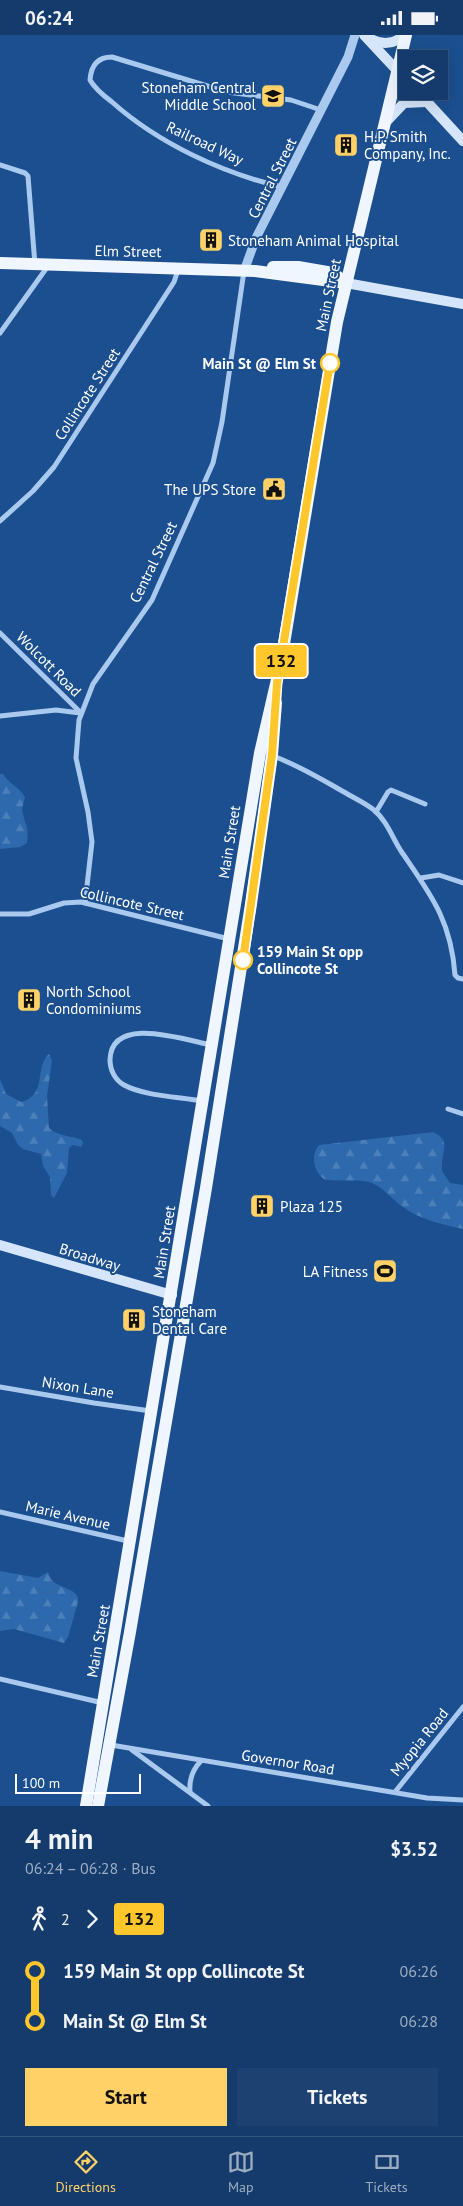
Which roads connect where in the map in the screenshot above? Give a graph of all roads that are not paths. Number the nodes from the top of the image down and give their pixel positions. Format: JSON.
{"nodes":[{"id":1,"x":361,"y":35,"type":"edge"},
{"id":2,"x":405,"y":35,"type":"edge"},
{"id":3,"x":404,"y":50,"type":"edge"},
{"id":4,"x":398,"y":72,"type":"edge"},
{"id":5,"x":398,"y":88,"type":"edge"},
{"id":6,"x":426,"y":102,"type":"joint"},
{"id":7,"x":322,"y":110,"type":"junction"},
{"id":8,"x":386,"y":123,"type":"junction"},
{"id":9,"x":463,"y":141,"type":"edge"},
{"id":10,"x":0,"y":165,"type":"edge"},
{"id":11,"x":282,"y":187,"type":"junction"},
{"id":12,"x":0,"y":263,"type":"edge"},
{"id":13,"x":35,"y":265,"type":"junction"},
{"id":14,"x":48,"y":266,"type":"junction"},
{"id":15,"x":178,"y":269,"type":"junction"},
{"id":16,"x":250,"y":271,"type":"junction"},
{"id":17,"x":346,"y":283,"type":"junction"},
{"id":18,"x":463,"y":304,"type":"edge"},
{"id":19,"x":0,"y":333,"type":"edge"},
{"id":20,"x":0,"y":521,"type":"edge"},
{"id":21,"x":0,"y":633,"type":"edge"},
{"id":22,"x":81,"y":713,"type":"junction"},
{"id":23,"x":0,"y":717,"type":"edge"},
{"id":24,"x":266,"y":754,"type":"junction"},
{"id":25,"x":425,"y":804,"type":"dead end"},
{"id":26,"x":376,"y":812,"type":"junction"},
{"id":27,"x":245,"y":845,"type":"junction"},
{"id":28,"x":258,"y":853,"type":"junction"},
{"id":29,"x":421,"y":878,"type":"junction"},
{"id":30,"x":463,"y":883,"type":"edge"},
{"id":31,"x":85,"y":903,"type":"junction"},
{"id":32,"x":0,"y":914,"type":"edge"},
{"id":33,"x":230,"y":940,"type":"junction"},
{"id":34,"x":224,"y":975,"type":"junction"},
{"id":35,"x":463,"y":979,"type":"edge"},
{"id":36,"x":238,"y":989,"type":"junction"},
{"id":37,"x":212,"y":1045,"type":"junction"},
{"id":38,"x":203,"y":1101,"type":"junction"},
{"id":39,"x":448,"y":1109,"type":"dead end"},
{"id":40,"x":463,"y":1113,"type":"edge"},
{"id":41,"x":0,"y":1245,"type":"edge"},
{"id":42,"x":172,"y":1295,"type":"junction"},
{"id":43,"x":0,"y":1387,"type":"edge"},
{"id":44,"x":152,"y":1411,"type":"junction"},
{"id":45,"x":0,"y":1513,"type":"edge"},
{"id":46,"x":131,"y":1542,"type":"junction"},
{"id":47,"x":0,"y":1679,"type":"edge"},
{"id":48,"x":103,"y":1703,"type":"junction"},
{"id":49,"x":463,"y":1707,"type":"edge"},
{"id":50,"x":108,"y":1745,"type":"junction"},
{"id":51,"x":132,"y":1749,"type":"junction"},
{"id":52,"x":202,"y":1761,"type":"junction"},
{"id":53,"x":190,"y":1792,"type":"junction"},
{"id":54,"x":394,"y":1792,"type":"junction"},
{"id":55,"x":463,"y":1800,"type":"edge"},
{"id":56,"x":86,"y":1806,"type":"edge"},
{"id":57,"x":98,"y":1806,"type":"edge"},
{"id":58,"x":208,"y":1806,"type":"edge"}],
"edges":[{"from":1,"to":2,"type":"main road"},
{"from":1,"to":4,"type":"main road"},
{"from":1,"to":7,"type":"street","name":"Central Street"},
{"from":2,"to":3,"type":"main road","name":"Main Street"},
{"from":5,"to":8,"type":"main road","name":"Main Street"},
{"from":6,"to":8,"type":"main road"},
{"from":6,"to":9,"type":"main road"},
{"from":7,"to":11,"type":"street","name":"Central Street"},
{"from":7,"to":11,"type":"street","name":"Railroad Way"},
{"from":8,"to":17,"type":"main road","name":"Main Street"},
{"from":10,"to":13,"type":"street"},
{"from":11,"to":16,"type":"street","name":"Central Street"},
{"from":12,"to":13,"type":"main road","name":"Elm Street"},
{"from":13,"to":14,"type":"main road","name":"Elm Street"},
{"from":14,"to":15,"type":"main road","name":"Elm Street"},
{"from":14,"to":19,"type":"street"},
{"from":15,"to":16,"type":"main road","name":"Elm Street"},
{"from":15,"to":20,"type":"street","name":"Collincote Street"},
{"from":16,"to":17,"type":"main road","name":"Elm Street"},
{"from":16,"to":22,"type":"street","name":"Central Street"},
{"from":17,"to":18,"type":"main road","name":"Elm Street"},
{"from":17,"to":24,"type":"main road","name":"Main Street"},
{"from":21,"to":22,"type":"street","name":"Wolcott Road"},
{"from":22,"to":23,"type":"street"},
{"from":22,"to":31,"type":"street","name":"Central Street"},
{"from":24,"to":26,"type":"street"},
{"from":24,"to":27,"type":"main road","name":"Main Street"},
{"from":24,"to":28,"type":"main road","name":"Main Street"},
{"from":25,"to":26,"type":"street"},
{"from":26,"to":29,"type":"street"},
{"from":27,"to":28,"type":"main road"},
{"from":27,"to":33,"type":"main road","name":"Main Street"},
{"from":28,"to":36,"type":"main road","name":"Main Street"},
{"from":29,"to":30,"type":"street"},
{"from":29,"to":35,"type":"street"},
{"from":31,"to":32,"type":"street","name":"Collincote Street"},
{"from":31,"to":33,"type":"street","name":"Collincote Street"},
{"from":33,"to":34,"type":"main road","name":"Main Street"},
{"from":34,"to":36,"type":"main road"},
{"from":34,"to":37,"type":"main road","name":"Main Street"},
{"from":36,"to":50,"type":"main road","name":"Main Street"},
{"from":37,"to":38,"type":"main road","name":"Main Street"},
{"from":37,"to":38,"type":"street"},
{"from":38,"to":42,"type":"main road","name":"Main Street"},
{"from":39,"to":40,"type":"street"},
{"from":41,"to":42,"type":"main road","name":"Broadway"},
{"from":42,"to":44,"type":"main road","name":"Main Street"},
{"from":43,"to":44,"type":"street","name":"Nixon Lane"},
{"from":44,"to":46,"type":"main road","name":"Main Street"},
{"from":45,"to":46,"type":"street","name":"Marie Avenue"},
{"from":46,"to":48,"type":"main road","name":"Main Street"},
{"from":47,"to":48,"type":"street"},
{"from":48,"to":56,"type":"main road","name":"Main Street"},
{"from":49,"to":54,"type":"street","name":"Myopia Road"},
{"from":50,"to":51,"type":"street","name":"Governor Road"},
{"from":50,"to":57,"type":"main road","name":"Main Street"},
{"from":51,"to":52,"type":"street","name":"Governor Road"},
{"from":51,"to":53,"type":"street"},
{"from":52,"to":53,"type":"street"},
{"from":52,"to":54,"type":"street","name":"Governor Road"},
{"from":53,"to":58,"type":"street"},
{"from":54,"to":55,"type":"street","name":"Governor Road"}]}
